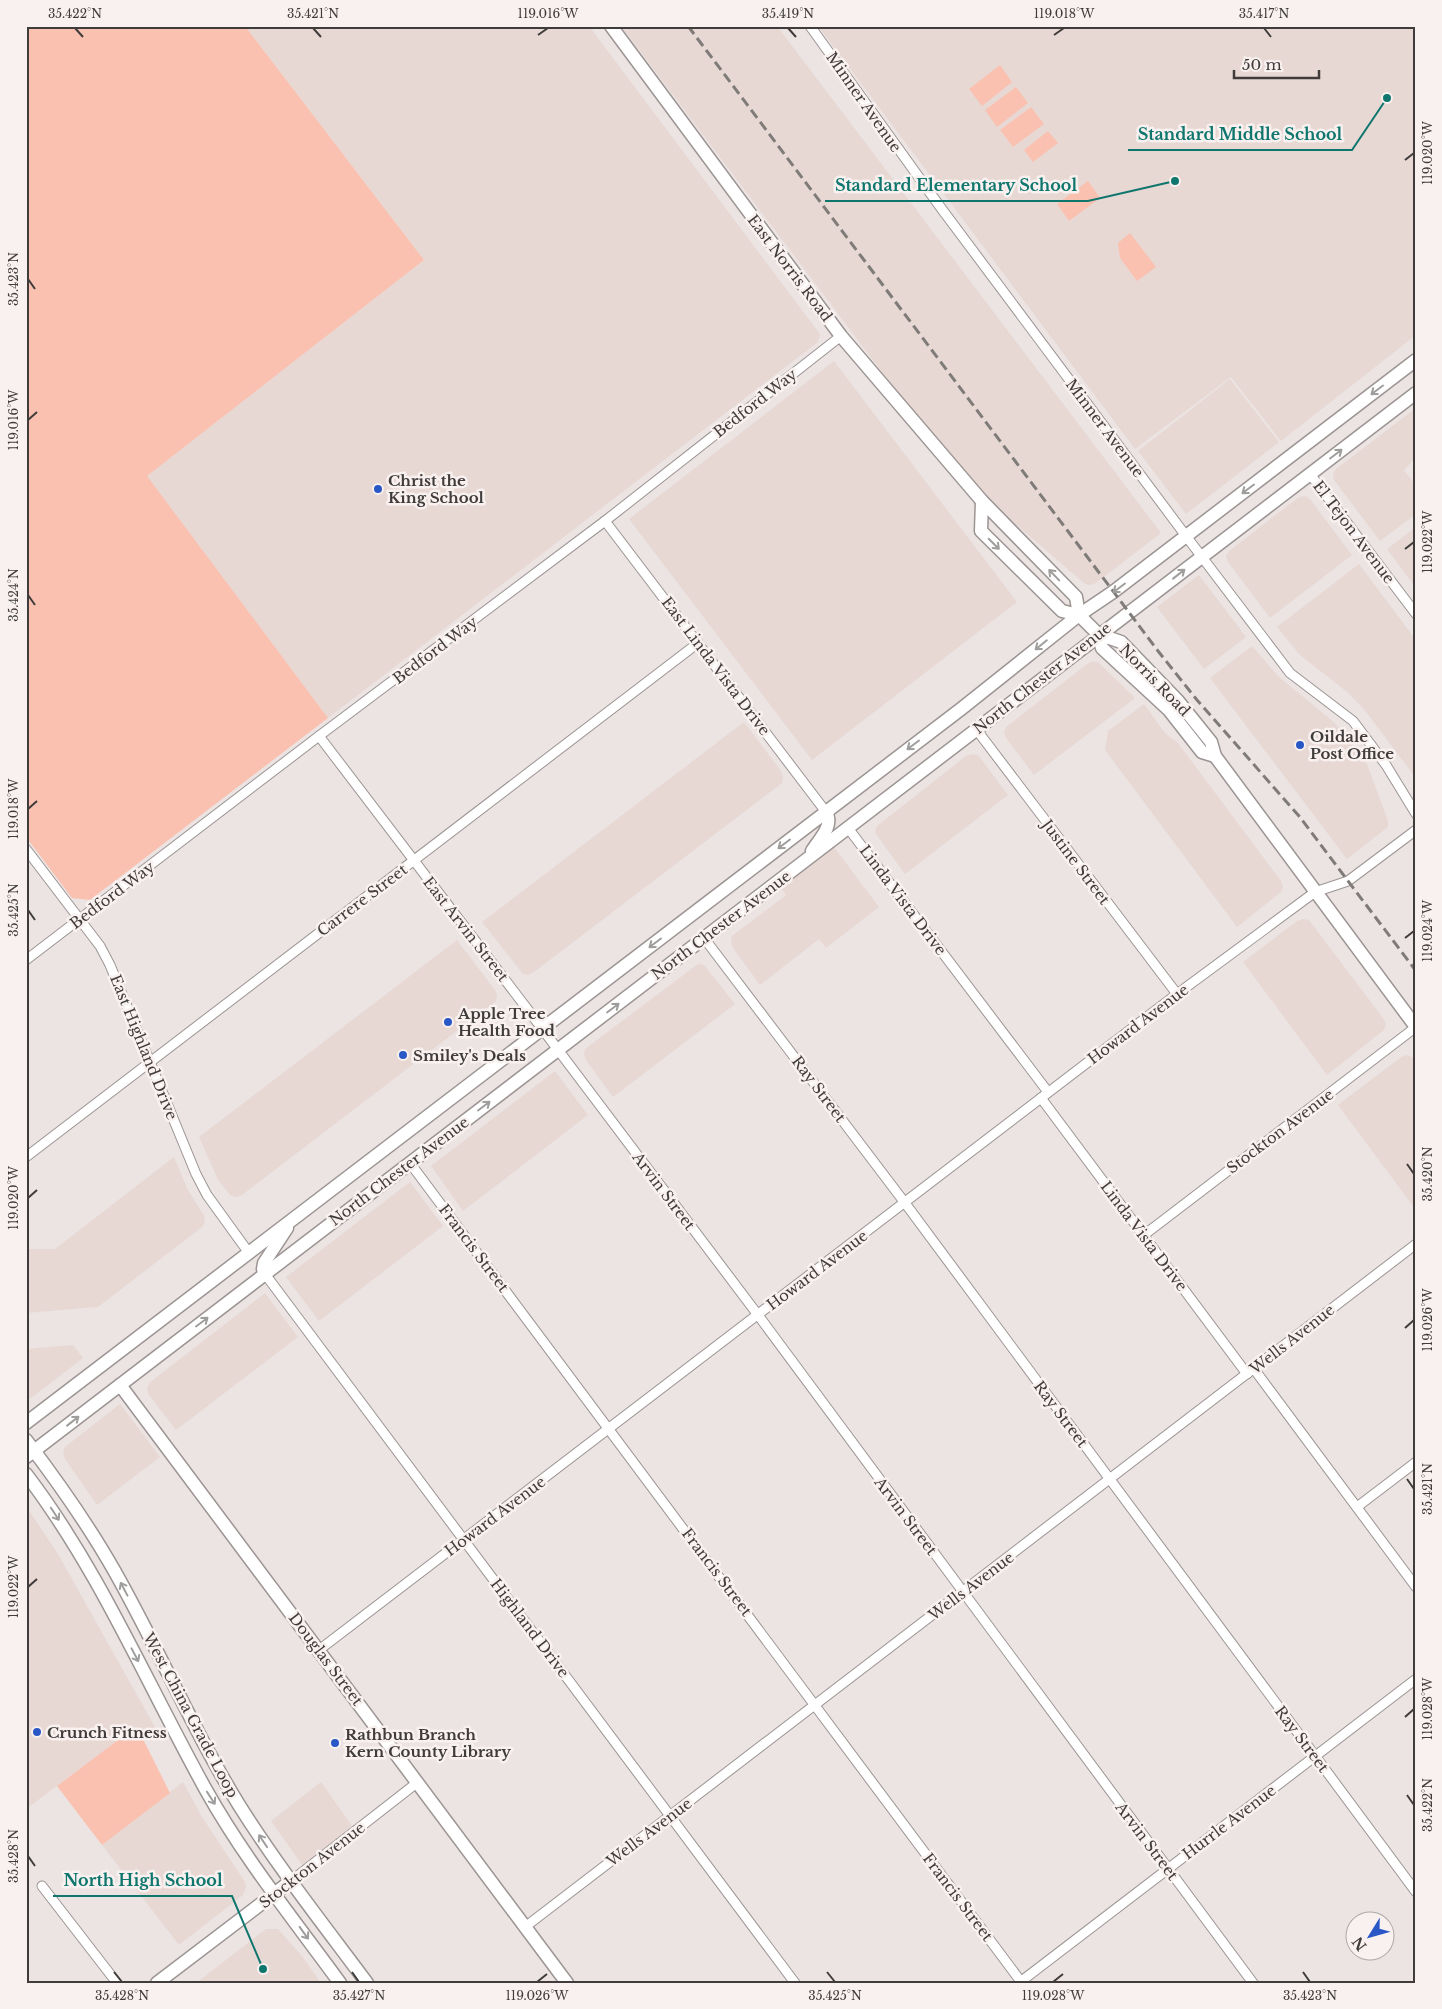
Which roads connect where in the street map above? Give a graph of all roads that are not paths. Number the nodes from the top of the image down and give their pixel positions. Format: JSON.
{"nodes":[{"id":1,"x":611,"y":26,"type":"edge"},
{"id":2,"x":810,"y":26,"type":"edge"},
{"id":3,"x":841,"y":336,"type":"junction"},
{"id":4,"x":1416,"y":360,"type":"edge"},
{"id":5,"x":1416,"y":393,"type":"edge"},
{"id":6,"x":1310,"y":474,"type":"junction"},
{"id":7,"x":982,"y":501,"type":"junction"},
{"id":8,"x":605,"y":521,"type":"junction"},
{"id":9,"x":1186,"y":536,"type":"junction"},
{"id":10,"x":1201,"y":557,"type":"junction"},
{"id":11,"x":1416,"y":614,"type":"edge"},
{"id":12,"x":1079,"y":615,"type":"junction"},
{"id":13,"x":1098,"y":634,"type":"junction"},
{"id":14,"x":698,"y":643,"type":"junction"},
{"id":15,"x":976,"y":729,"type":"junction"},
{"id":16,"x":319,"y":736,"type":"junction"},
{"id":17,"x":826,"y":812,"type":"junction"},
{"id":18,"x":1416,"y":814,"type":"edge"},
{"id":19,"x":848,"y":828,"type":"junction"},
{"id":20,"x":1414,"y":834,"type":"edge"},
{"id":21,"x":26,"y":849,"type":"edge"},
{"id":22,"x":807,"y":859,"type":"junction"},
{"id":23,"x":414,"y":861,"type":"junction"},
{"id":24,"x":1315,"y":892,"type":"junction"},
{"id":25,"x":80,"y":919,"type":"junction"},
{"id":26,"x":704,"y":938,"type":"junction"},
{"id":27,"x":26,"y":960,"type":"edge"},
{"id":28,"x":1177,"y":994,"type":"junction"},
{"id":29,"x":1416,"y":1027,"type":"edge"},
{"id":30,"x":542,"y":1029,"type":"junction"},
{"id":31,"x":557,"y":1050,"type":"junction"},
{"id":32,"x":150,"y":1062,"type":"junction"},
{"id":33,"x":1045,"y":1095,"type":"junction"},
{"id":34,"x":26,"y":1157,"type":"edge"},
{"id":35,"x":410,"y":1163,"type":"junction"},
{"id":36,"x":904,"y":1203,"type":"junction"},
{"id":37,"x":293,"y":1220,"type":"junction"},
{"id":38,"x":1144,"y":1235,"type":"junction"},
{"id":39,"x":1416,"y":1244,"type":"edge"},
{"id":40,"x":249,"y":1253,"type":"junction"},
{"id":41,"x":265,"y":1274,"type":"junction"},
{"id":42,"x":758,"y":1316,"type":"junction"},
{"id":43,"x":1251,"y":1371,"type":"junction"},
{"id":44,"x":120,"y":1384,"type":"junction"},
{"id":45,"x":26,"y":1423,"type":"edge"},
{"id":46,"x":610,"y":1428,"type":"junction"},
{"id":47,"x":26,"y":1440,"type":"edge"},
{"id":48,"x":30,"y":1454,"type":"edge"},
{"id":49,"x":1416,"y":1462,"type":"edge"},
{"id":50,"x":26,"y":1474,"type":"edge"},
{"id":51,"x":1110,"y":1480,"type":"junction"},
{"id":52,"x":1357,"y":1507,"type":"junction"},
{"id":53,"x":464,"y":1539,"type":"junction"},
{"id":54,"x":1416,"y":1587,"type":"edge"},
{"id":55,"x":962,"y":1592,"type":"junction"},
{"id":56,"x":320,"y":1650,"type":"junction"},
{"id":57,"x":1416,"y":1680,"type":"edge"},
{"id":58,"x":815,"y":1704,"type":"junction"},
{"id":59,"x":187,"y":1710,"type":"junction"},
{"id":60,"x":169,"y":1718,"type":"junction"},
{"id":61,"x":1315,"y":1757,"type":"junction"},
{"id":62,"x":418,"y":1782,"type":"junction"},
{"id":63,"x":670,"y":1815,"type":"junction"},
{"id":64,"x":1168,"y":1869,"type":"junction"},
{"id":65,"x":291,"y":1881,"type":"junction"},
{"id":66,"x":42,"y":1886,"type":"dead end"},
{"id":67,"x":1416,"y":1892,"type":"edge"},
{"id":68,"x":275,"y":1894,"type":"junction"},
{"id":69,"x":525,"y":1926,"type":"junction"},
{"id":70,"x":1020,"y":1982,"type":"edge"},
{"id":71,"x":116,"y":1983,"type":"edge"},
{"id":72,"x":157,"y":1983,"type":"edge"},
{"id":73,"x":340,"y":1983,"type":"edge"},
{"id":74,"x":367,"y":1983,"type":"edge"},
{"id":75,"x":567,"y":1983,"type":"edge"},
{"id":76,"x":795,"y":1983,"type":"edge"},
{"id":77,"x":1253,"y":1983,"type":"edge"}],
"edges":[{"from":1,"to":3,"type":"main road","name":"East Norris Road"},
{"from":2,"to":9,"type":"street","name":"Minner Avenue"},
{"from":3,"to":7,"type":"main road","name":"East Norris Road"},
{"from":3,"to":8,"type":"street","name":"Bedford Way"},
{"from":4,"to":9,"type":"main road","name":"North Chester Avenue","one_way":true},
{"from":6,"to":5,"type":"main road","name":"North Chester Avenue","one_way":true},
{"from":6,"to":10,"type":"main road","name":"North Chester Avenue"},
{"from":6,"to":11,"type":"street","name":"El Tejon Avenue"},
{"from":12,"to":7,"type":"main road","name":"East Norris Road","one_way":true},
{"from":7,"to":12,"type":"main road","name":"East Norris Road","one_way":true},
{"from":8,"to":14,"type":"street","name":"East Linda Vista Drive"},
{"from":8,"to":16,"type":"street","name":"Bedford Way"},
{"from":9,"to":10,"type":"street","name":"Minner Avenue"},
{"from":9,"to":12,"type":"main road","name":"North Chester Avenue","one_way":true},
{"from":13,"to":10,"type":"main road","name":"North Chester Avenue","one_way":true},
{"from":10,"to":18,"type":"street","name":"Minner Avenue"},
{"from":12,"to":13,"type":"main road","name":"East Norris Road"},
{"from":12,"to":17,"type":"main road","name":"North Chester Avenue","one_way":true},
{"from":13,"to":15,"type":"main road","name":"North Chester Avenue"},
{"from":13,"to":24,"type":"main road","name":"Norris Road"},
{"from":14,"to":17,"type":"street","name":"East Linda Vista Drive"},
{"from":14,"to":23,"type":"street","name":"Carrere Street"},
{"from":15,"to":19,"type":"main road","name":"North Chester Avenue"},
{"from":15,"to":28,"type":"street","name":"Justine Street"},
{"from":16,"to":23,"type":"street","name":"East Arvin Street"},
{"from":16,"to":25,"type":"street","name":"Bedford Way"},
{"from":17,"to":22,"type":"main road"},
{"from":17,"to":30,"type":"main road","name":"North Chester Avenue","one_way":true},
{"from":19,"to":22,"type":"main road","name":"North Chester Avenue"},
{"from":19,"to":33,"type":"street","name":"Linda Vista Drive"},
{"from":20,"to":24,"type":"street","name":"Howard Avenue"},
{"from":21,"to":25,"type":"street","name":"East Highland Drive"},
{"from":22,"to":26,"type":"main road","name":"North Chester Avenue"},
{"from":23,"to":30,"type":"street","name":"East Arvin Street"},
{"from":23,"to":32,"type":"street","name":"Carrere Street"},
{"from":24,"to":28,"type":"street","name":"Howard Avenue"},
{"from":24,"to":29,"type":"main road","name":"Norris Road"},
{"from":25,"to":27,"type":"street","name":"Bedford Way"},
{"from":25,"to":32,"type":"street","name":"East Highland Drive"},
{"from":31,"to":26,"type":"main road","name":"North Chester Avenue","one_way":true},
{"from":26,"to":36,"type":"street","name":"Ray Street"},
{"from":28,"to":33,"type":"street","name":"Howard Avenue"},
{"from":29,"to":38,"type":"street","name":"Stockton Avenue"},
{"from":30,"to":31,"type":"street","name":"East Arvin Street"},
{"from":30,"to":37,"type":"main road","name":"North Chester Avenue"},
{"from":35,"to":31,"type":"main road","name":"North Chester Avenue","one_way":true},
{"from":31,"to":42,"type":"street","name":"Arvin Street"},
{"from":32,"to":34,"type":"street","name":"Carrere Street"},
{"from":32,"to":40,"type":"street","name":"East Highland Drive"},
{"from":33,"to":36,"type":"street","name":"Howard Avenue"},
{"from":33,"to":38,"type":"street","name":"Linda Vista Drive"},
{"from":35,"to":41,"type":"main road","name":"North Chester Avenue"},
{"from":35,"to":46,"type":"street","name":"Francis Street"},
{"from":36,"to":42,"type":"street","name":"Howard Avenue"},
{"from":36,"to":51,"type":"street","name":"Ray Street"},
{"from":37,"to":40,"type":"main road","name":"North Chester Avenue"},
{"from":37,"to":41,"type":"main road"},
{"from":38,"to":43,"type":"street","name":"Linda Vista Drive"},
{"from":39,"to":43,"type":"street","name":"Wells Avenue"},
{"from":40,"to":45,"type":"main road","name":"North Chester Avenue"},
{"from":44,"to":41,"type":"main road","name":"North Chester Avenue","one_way":true},
{"from":41,"to":53,"type":"street","name":"Highland Drive"},
{"from":42,"to":46,"type":"street","name":"Howard Avenue"},
{"from":42,"to":55,"type":"street","name":"Arvin Street"},
{"from":43,"to":51,"type":"street","name":"Wells Avenue"},
{"from":43,"to":52,"type":"street","name":"Linda Vista Drive"},
{"from":48,"to":44,"type":"main road","name":"North Chester Avenue","one_way":true},
{"from":44,"to":56,"type":"main road","name":"Douglas Street"},
{"from":46,"to":53,"type":"street","name":"Howard Avenue"},
{"from":46,"to":58,"type":"street","name":"Francis Street"},
{"from":47,"to":48,"type":"main road","name":"West China Grade Loop"},
{"from":59,"to":48,"type":"main road","name":"West China Grade Loop","one_way":true},
{"from":49,"to":52,"type":"street"},
{"from":50,"to":60,"type":"main road","name":"West China Grade Loop","one_way":true},
{"from":51,"to":55,"type":"street","name":"Wells Avenue"},
{"from":51,"to":61,"type":"street","name":"Ray Street"},
{"from":52,"to":54,"type":"street","name":"Linda Vista Drive"},
{"from":53,"to":56,"type":"street","name":"Howard Avenue"},
{"from":53,"to":63,"type":"street","name":"Highland Drive"},
{"from":55,"to":58,"type":"street","name":"Wells Avenue"},
{"from":55,"to":64,"type":"street","name":"Arvin Street"},
{"from":56,"to":62,"type":"main road","name":"Douglas Street"},
{"from":57,"to":61,"type":"street","name":"Hurrle Avenue"},
{"from":58,"to":63,"type":"street","name":"Wells Avenue"},
{"from":58,"to":70,"type":"street","name":"Francis Street"},
{"from":59,"to":60,"type":"main road"},
{"from":65,"to":59,"type":"main road","name":"West China Grade Loop","one_way":true},
{"from":60,"to":68,"type":"main road","name":"West China Grade Loop","one_way":true},
{"from":61,"to":64,"type":"street","name":"Hurrle Avenue"},
{"from":61,"to":67,"type":"street","name":"Ray Street"},
{"from":62,"to":65,"type":"street","name":"Stockton Avenue"},
{"from":62,"to":69,"type":"main road","name":"Douglas Street"},
{"from":63,"to":69,"type":"street","name":"Wells Avenue"},
{"from":63,"to":76,"type":"street","name":"Highland Drive"},
{"from":64,"to":70,"type":"street","name":"Hurrle Avenue"},
{"from":64,"to":77,"type":"street","name":"Arvin Street"},
{"from":65,"to":68,"type":"main road","name":"Stockton Avenue"},
{"from":65,"to":74,"type":"main road","name":"West China Grade Loop"},
{"from":66,"to":71,"type":"street"},
{"from":68,"to":72,"type":"main road","name":"Stockton Avenue"},
{"from":68,"to":73,"type":"main road","name":"West China Grade Loop","one_way":true},
{"from":69,"to":75,"type":"main road","name":"Douglas Street"}]}
